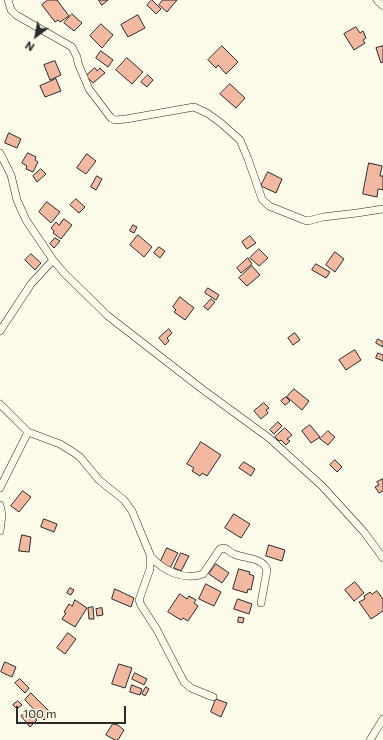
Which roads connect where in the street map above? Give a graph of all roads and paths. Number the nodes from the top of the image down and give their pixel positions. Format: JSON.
{"nodes":[{"id":1,"x":8,"y":0,"type":"edge"},
{"id":2,"x":377,"y":0,"type":"edge"},
{"id":3,"x":383,"y":6,"type":"edge"},
{"id":4,"x":0,"y":153,"type":"edge"},
{"id":5,"x":383,"y":208,"type":"edge"},
{"id":6,"x":53,"y":260,"type":"junction"},
{"id":7,"x":0,"y":331,"type":"edge"},
{"id":8,"x":0,"y":404,"type":"edge"},
{"id":9,"x":28,"y":432,"type":"junction"},
{"id":10,"x":0,"y":488,"type":"edge"},
{"id":11,"x":0,"y":505,"type":"edge"},
{"id":12,"x":0,"y":531,"type":"edge"},
{"id":13,"x":150,"y":557,"type":"junction"},
{"id":14,"x":383,"y":558,"type":"edge"},
{"id":15,"x":261,"y":603,"type":"dead end"},
{"id":16,"x":213,"y":697,"type":"dead end"},
{"id":17,"x":383,"y":719,"type":"edge"},
{"id":18,"x":370,"y":740,"type":"edge"}],
"edges":[{"from":1,"to":5,"type":"street"},
{"from":2,"to":3,"type":"street"},
{"from":4,"to":6,"type":"street"},
{"from":6,"to":7,"type":"street"},
{"from":6,"to":14,"type":"street"},
{"from":8,"to":9,"type":"street"},
{"from":9,"to":10,"type":"street"},
{"from":9,"to":13,"type":"street"},
{"from":11,"to":12,"type":"street"},
{"from":13,"to":15,"type":"street"},
{"from":13,"to":16,"type":"street"},
{"from":17,"to":18,"type":"street"}]}
